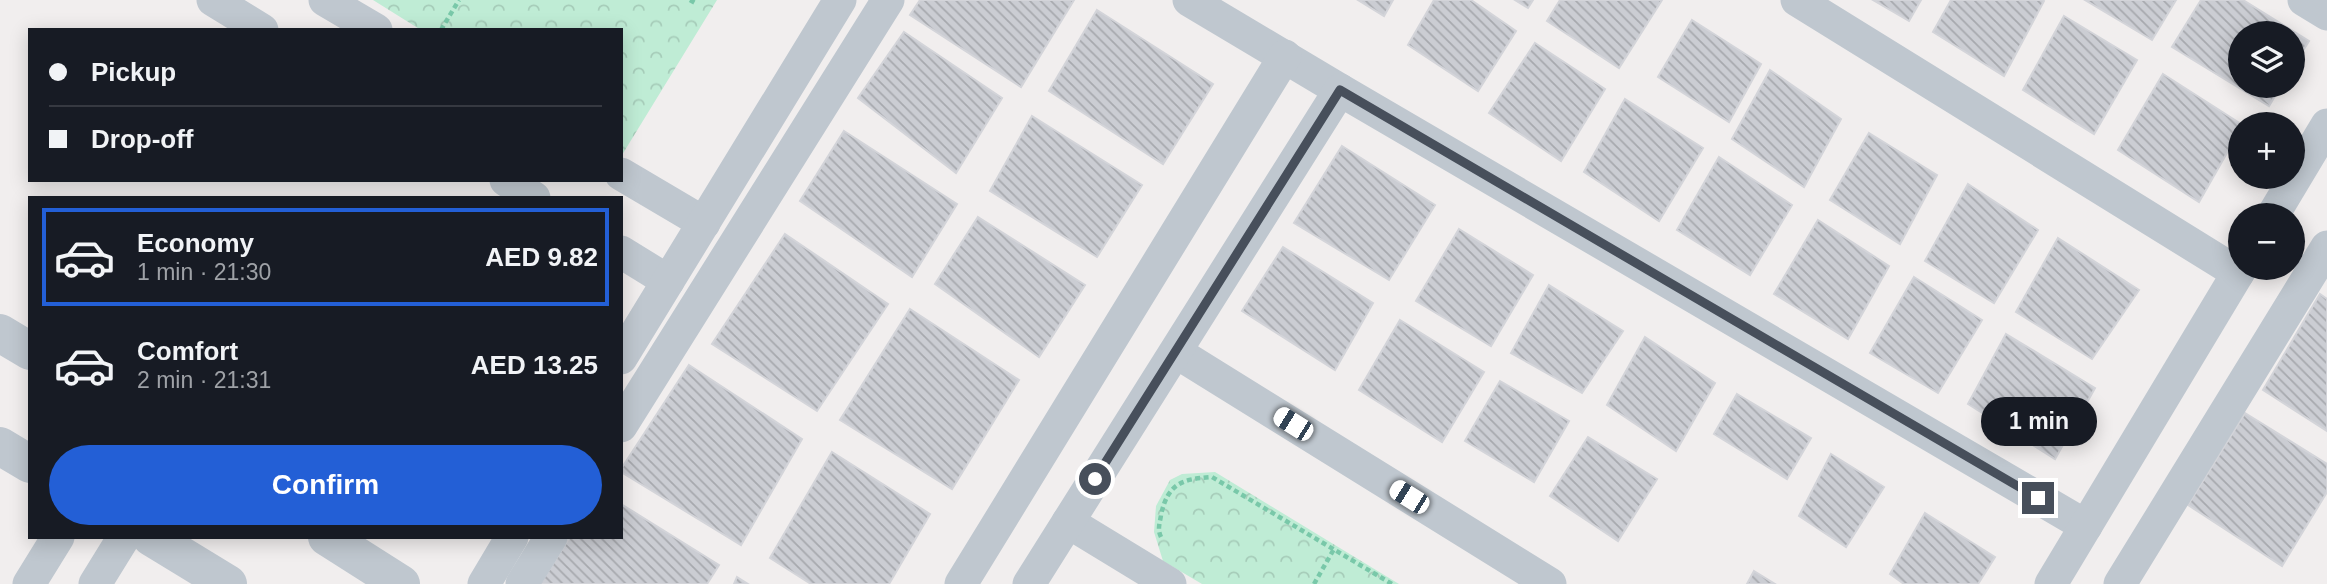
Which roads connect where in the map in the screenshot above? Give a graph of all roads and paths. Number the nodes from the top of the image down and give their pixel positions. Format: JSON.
{"nodes":[{"id":1,"x":213,"y":0,"type":"edge"},
{"id":2,"x":325,"y":0,"type":"edge"},
{"id":3,"x":459,"y":0,"type":"edge"},
{"id":4,"x":690,"y":0,"type":"edge"},
{"id":5,"x":840,"y":0,"type":"edge"},
{"id":6,"x":888,"y":0,"type":"edge"},
{"id":7,"x":1189,"y":0,"type":"edge"},
{"id":8,"x":1797,"y":0,"type":"edge"},
{"id":9,"x":2304,"y":0,"type":"edge"},
{"id":10,"x":697,"y":4,"type":"dead end"},
{"id":11,"x":2327,"y":14,"type":"edge"},
{"id":12,"x":259,"y":28,"type":"edge"},
{"id":13,"x":373,"y":28,"type":"edge"},
{"id":14,"x":442,"y":28,"type":"edge"},
{"id":15,"x":1284,"y":56,"type":"junction"},
{"id":16,"x":1340,"y":90,"type":"junction"},
{"id":17,"x":2327,"y":125,"type":"edge"},
{"id":18,"x":623,"y":175,"type":"edge"},
{"id":19,"x":509,"y":182,"type":"edge"},
{"id":20,"x":531,"y":196,"type":"edge"},
{"id":21,"x":2280,"y":203,"type":"edge"},
{"id":22,"x":704,"y":223,"type":"junction"},
{"id":23,"x":2327,"y":247,"type":"edge"},
{"id":24,"x":623,"y":252,"type":"edge"},
{"id":25,"x":2228,"y":263,"type":"edge"},
{"id":26,"x":2234,"y":280,"type":"edge"},
{"id":27,"x":668,"y":281,"type":"junction"},
{"id":28,"x":0,"y":333,"type":"edge"},
{"id":29,"x":28,"y":350,"type":"edge"},
{"id":30,"x":1176,"y":352,"type":"junction"},
{"id":31,"x":623,"y":355,"type":"edge"},
{"id":32,"x":623,"y":423,"type":"edge"},
{"id":33,"x":0,"y":446,"type":"edge"},
{"id":34,"x":28,"y":463,"type":"edge"},
{"id":35,"x":1068,"y":522,"type":"junction"},
{"id":36,"x":2086,"y":526,"type":"junction"},
{"id":37,"x":1158,"y":531,"type":"dead end"},
{"id":38,"x":57,"y":539,"type":"edge"},
{"id":39,"x":123,"y":539,"type":"edge"},
{"id":40,"x":154,"y":539,"type":"edge"},
{"id":41,"x":330,"y":539,"type":"edge"},
{"id":42,"x":511,"y":539,"type":"edge"},
{"id":43,"x":550,"y":539,"type":"edge"},
{"id":44,"x":1334,"y":549,"type":"junction"},
{"id":45,"x":29,"y":584,"type":"edge"},
{"id":46,"x":95,"y":584,"type":"edge"},
{"id":47,"x":228,"y":584,"type":"edge"},
{"id":48,"x":401,"y":584,"type":"edge"},
{"id":49,"x":484,"y":584,"type":"edge"},
{"id":50,"x":522,"y":584,"type":"edge"},
{"id":51,"x":961,"y":584,"type":"edge"},
{"id":52,"x":1029,"y":584,"type":"edge"},
{"id":53,"x":1170,"y":584,"type":"edge"},
{"id":54,"x":1314,"y":584,"type":"edge"},
{"id":55,"x":1392,"y":584,"type":"edge"},
{"id":56,"x":1550,"y":584,"type":"edge"},
{"id":57,"x":2052,"y":584,"type":"edge"},
{"id":58,"x":2119,"y":584,"type":"edge"}],
"edges":[{"from":1,"to":12,"type":"street"},
{"from":2,"to":13,"type":"street"},
{"from":3,"to":14,"type":"path"},
{"from":4,"to":10,"type":"path"},
{"from":5,"to":22,"type":"street"},
{"from":6,"to":32,"type":"street"},
{"from":7,"to":15,"type":"street"},
{"from":8,"to":25,"type":"street"},
{"from":9,"to":11,"type":"street"},
{"from":15,"to":16,"type":"street"},
{"from":15,"to":51,"type":"street"},
{"from":16,"to":30,"type":"street"},
{"from":16,"to":36,"type":"street"},
{"from":17,"to":21,"type":"street"},
{"from":18,"to":22,"type":"street"},
{"from":19,"to":20,"type":"street"},
{"from":22,"to":27,"type":"street"},
{"from":23,"to":58,"type":"street"},
{"from":24,"to":27,"type":"street"},
{"from":26,"to":36,"type":"street"},
{"from":27,"to":31,"type":"street"},
{"from":28,"to":29,"type":"street"},
{"from":30,"to":35,"type":"street"},
{"from":30,"to":56,"type":"street"},
{"from":33,"to":34,"type":"street"},
{"from":35,"to":52,"type":"street"},
{"from":35,"to":53,"type":"street"},
{"from":36,"to":57,"type":"street"},
{"from":37,"to":44,"type":"path"},
{"from":38,"to":45,"type":"street"},
{"from":39,"to":46,"type":"street"},
{"from":40,"to":47,"type":"street"},
{"from":41,"to":48,"type":"street"},
{"from":42,"to":49,"type":"street"},
{"from":43,"to":50,"type":"street"},
{"from":44,"to":54,"type":"path"},
{"from":44,"to":55,"type":"path"}]}
